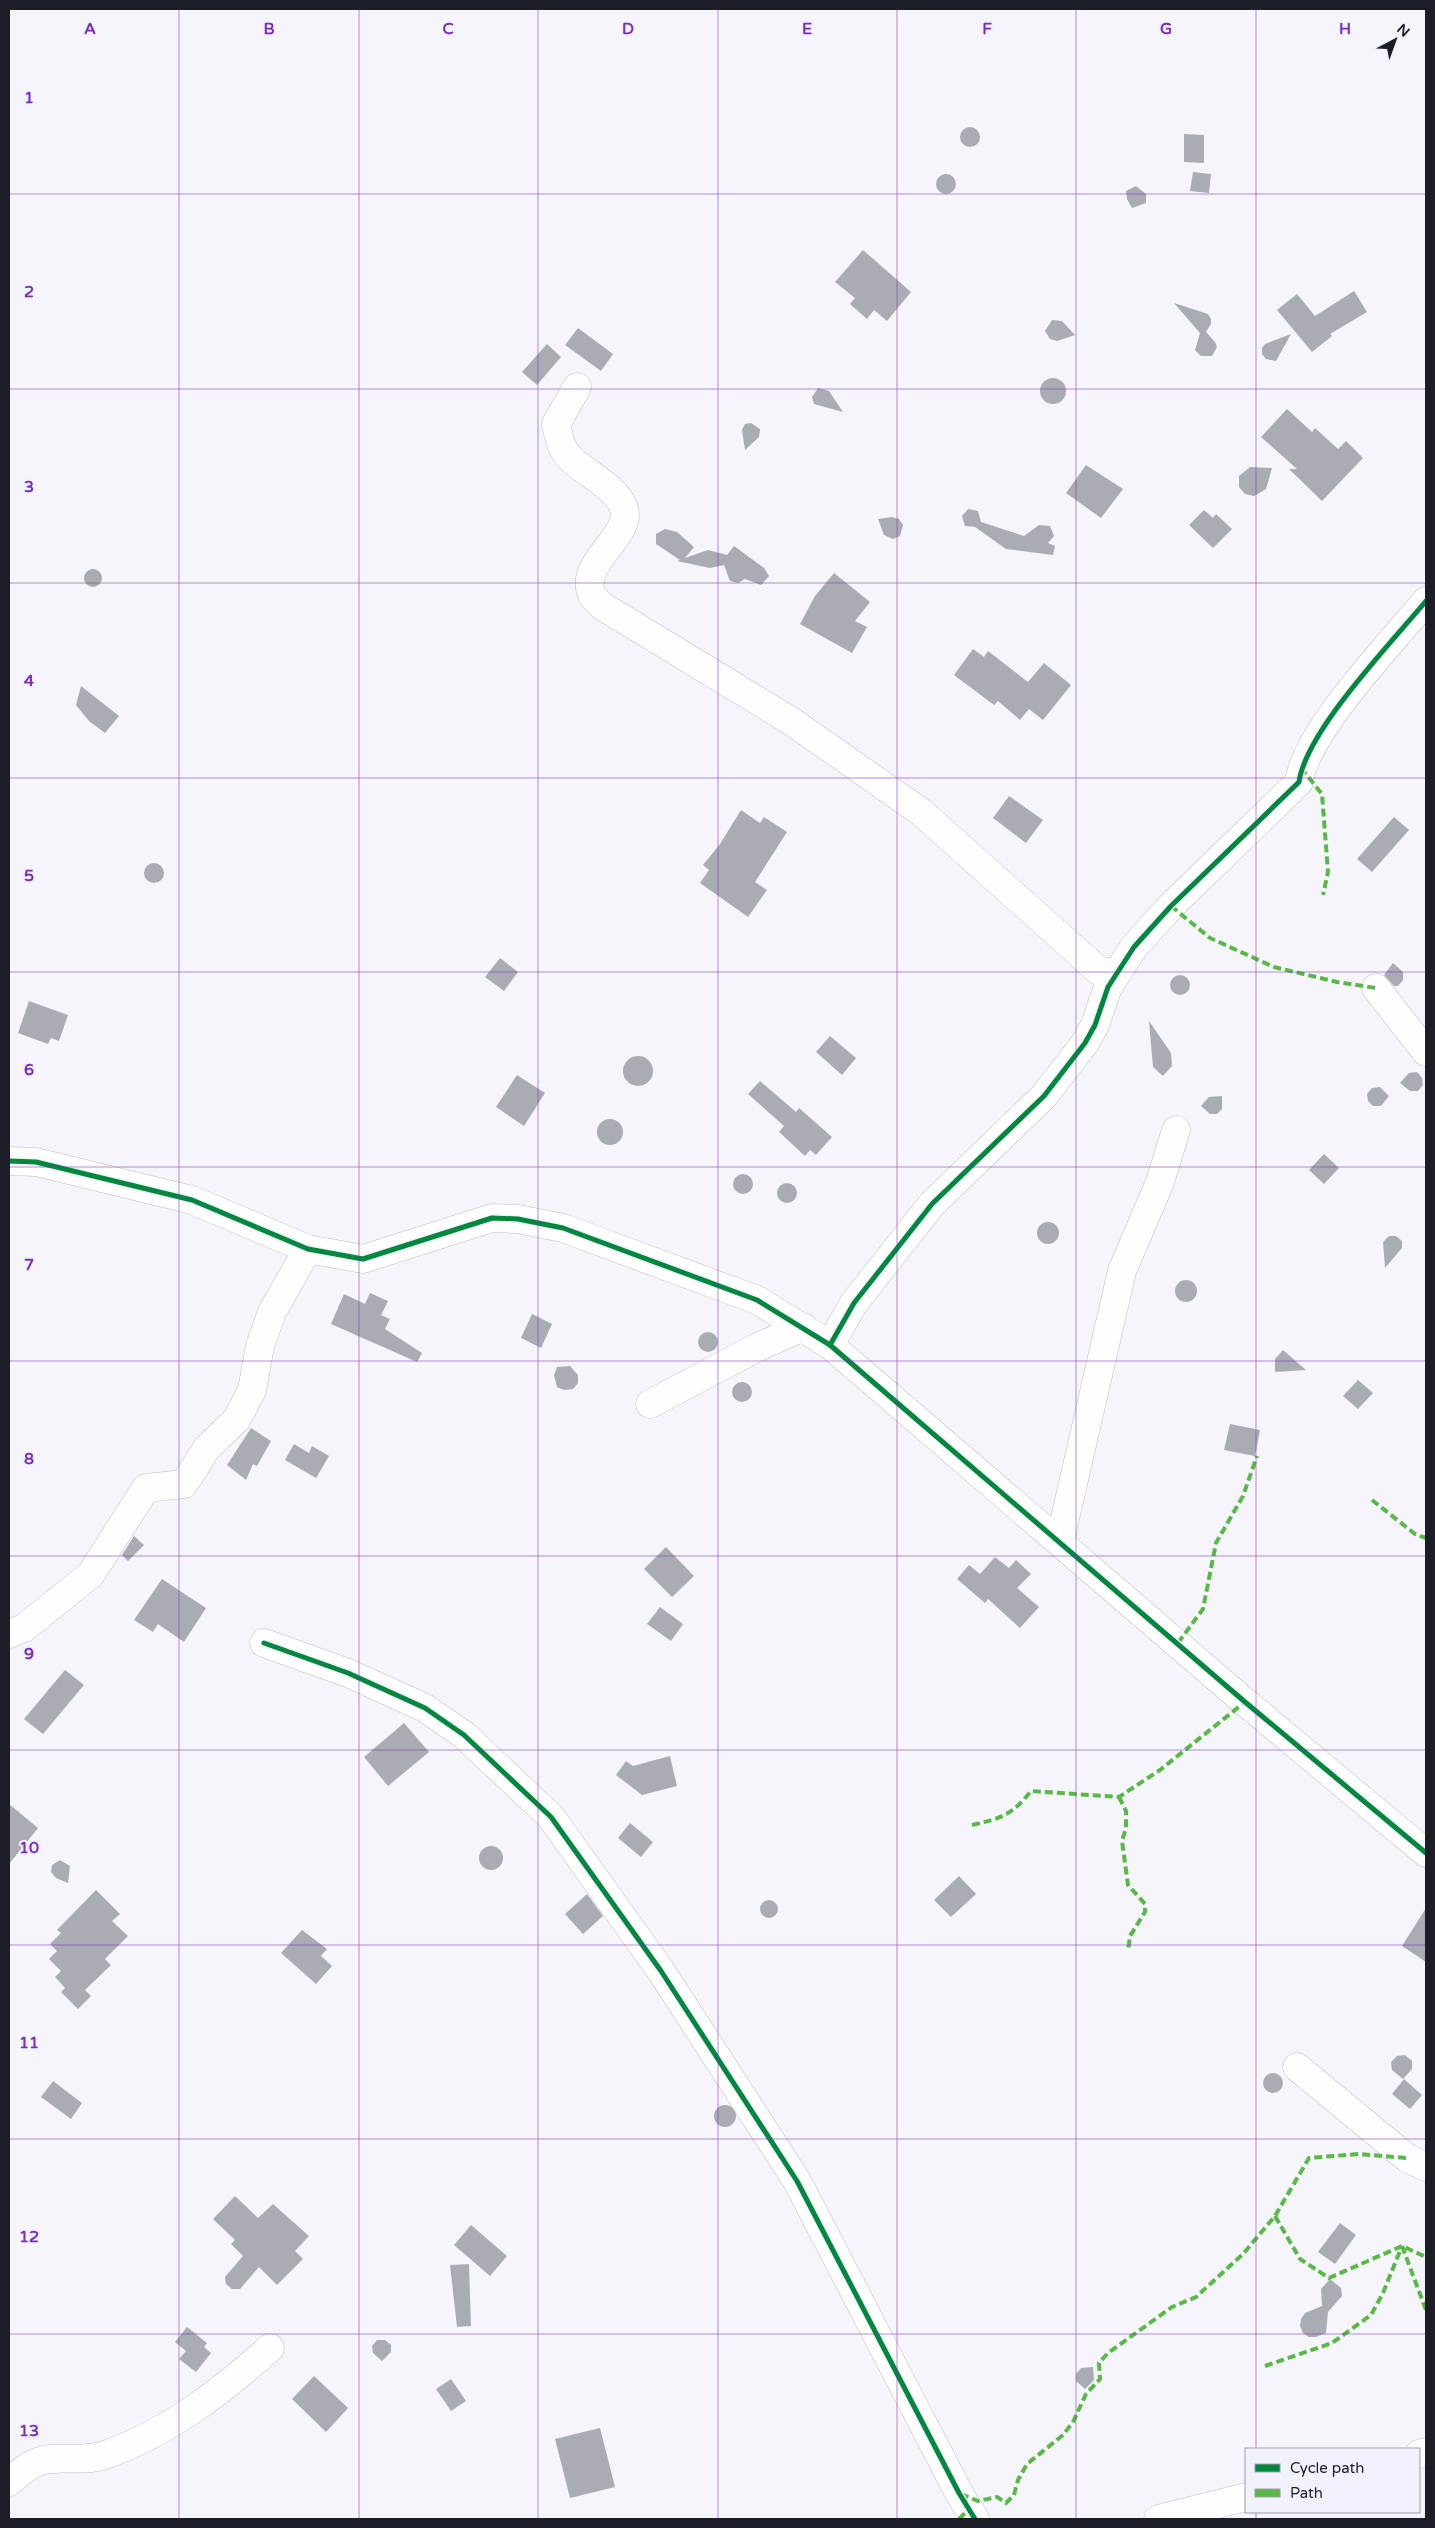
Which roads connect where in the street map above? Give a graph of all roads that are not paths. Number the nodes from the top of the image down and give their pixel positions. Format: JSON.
{"nodes":[{"id":1,"x":577,"y":387,"type":"dead end"},
{"id":2,"x":1426,"y":601,"type":"edge"},
{"id":3,"x":1116,"y":973,"type":"junction"},
{"id":4,"x":1376,"y":988,"type":"dead end"},
{"id":5,"x":1426,"y":1052,"type":"edge"},
{"id":6,"x":1176,"y":1130,"type":"dead end"},
{"id":7,"x":9,"y":1161,"type":"edge"},
{"id":8,"x":308,"y":1249,"type":"junction"},
{"id":9,"x":803,"y":1327,"type":"junction"},
{"id":10,"x":830,"y":1345,"type":"junction"},
{"id":11,"x":650,"y":1404,"type":"dead end"},
{"id":12,"x":1060,"y":1540,"type":"junction"},
{"id":13,"x":9,"y":1634,"type":"edge"},
{"id":14,"x":264,"y":1643,"type":"dead end"},
{"id":15,"x":1426,"y":1853,"type":"edge"},
{"id":16,"x":1297,"y":2067,"type":"dead end"},
{"id":17,"x":1426,"y":2167,"type":"edge"},
{"id":18,"x":270,"y":2348,"type":"dead end"},
{"id":19,"x":9,"y":2482,"type":"edge"},
{"id":20,"x":1245,"y":2497,"type":"edge"},
{"id":21,"x":975,"y":2519,"type":"edge"},
{"id":22,"x":1158,"y":2519,"type":"edge"}],
"edges":[{"from":1,"to":3,"type":"street"},
{"from":2,"to":3,"type":"street"},
{"from":3,"to":10,"type":"street"},
{"from":4,"to":5,"type":"street"},
{"from":6,"to":12,"type":"street"},
{"from":7,"to":8,"type":"street"},
{"from":8,"to":9,"type":"street"},
{"from":8,"to":13,"type":"street"},
{"from":9,"to":10,"type":"street"},
{"from":9,"to":11,"type":"street"},
{"from":10,"to":12,"type":"street"},
{"from":12,"to":15,"type":"street"},
{"from":14,"to":21,"type":"street"},
{"from":16,"to":17,"type":"street"},
{"from":18,"to":19,"type":"street"},
{"from":20,"to":22,"type":"street"}]}
